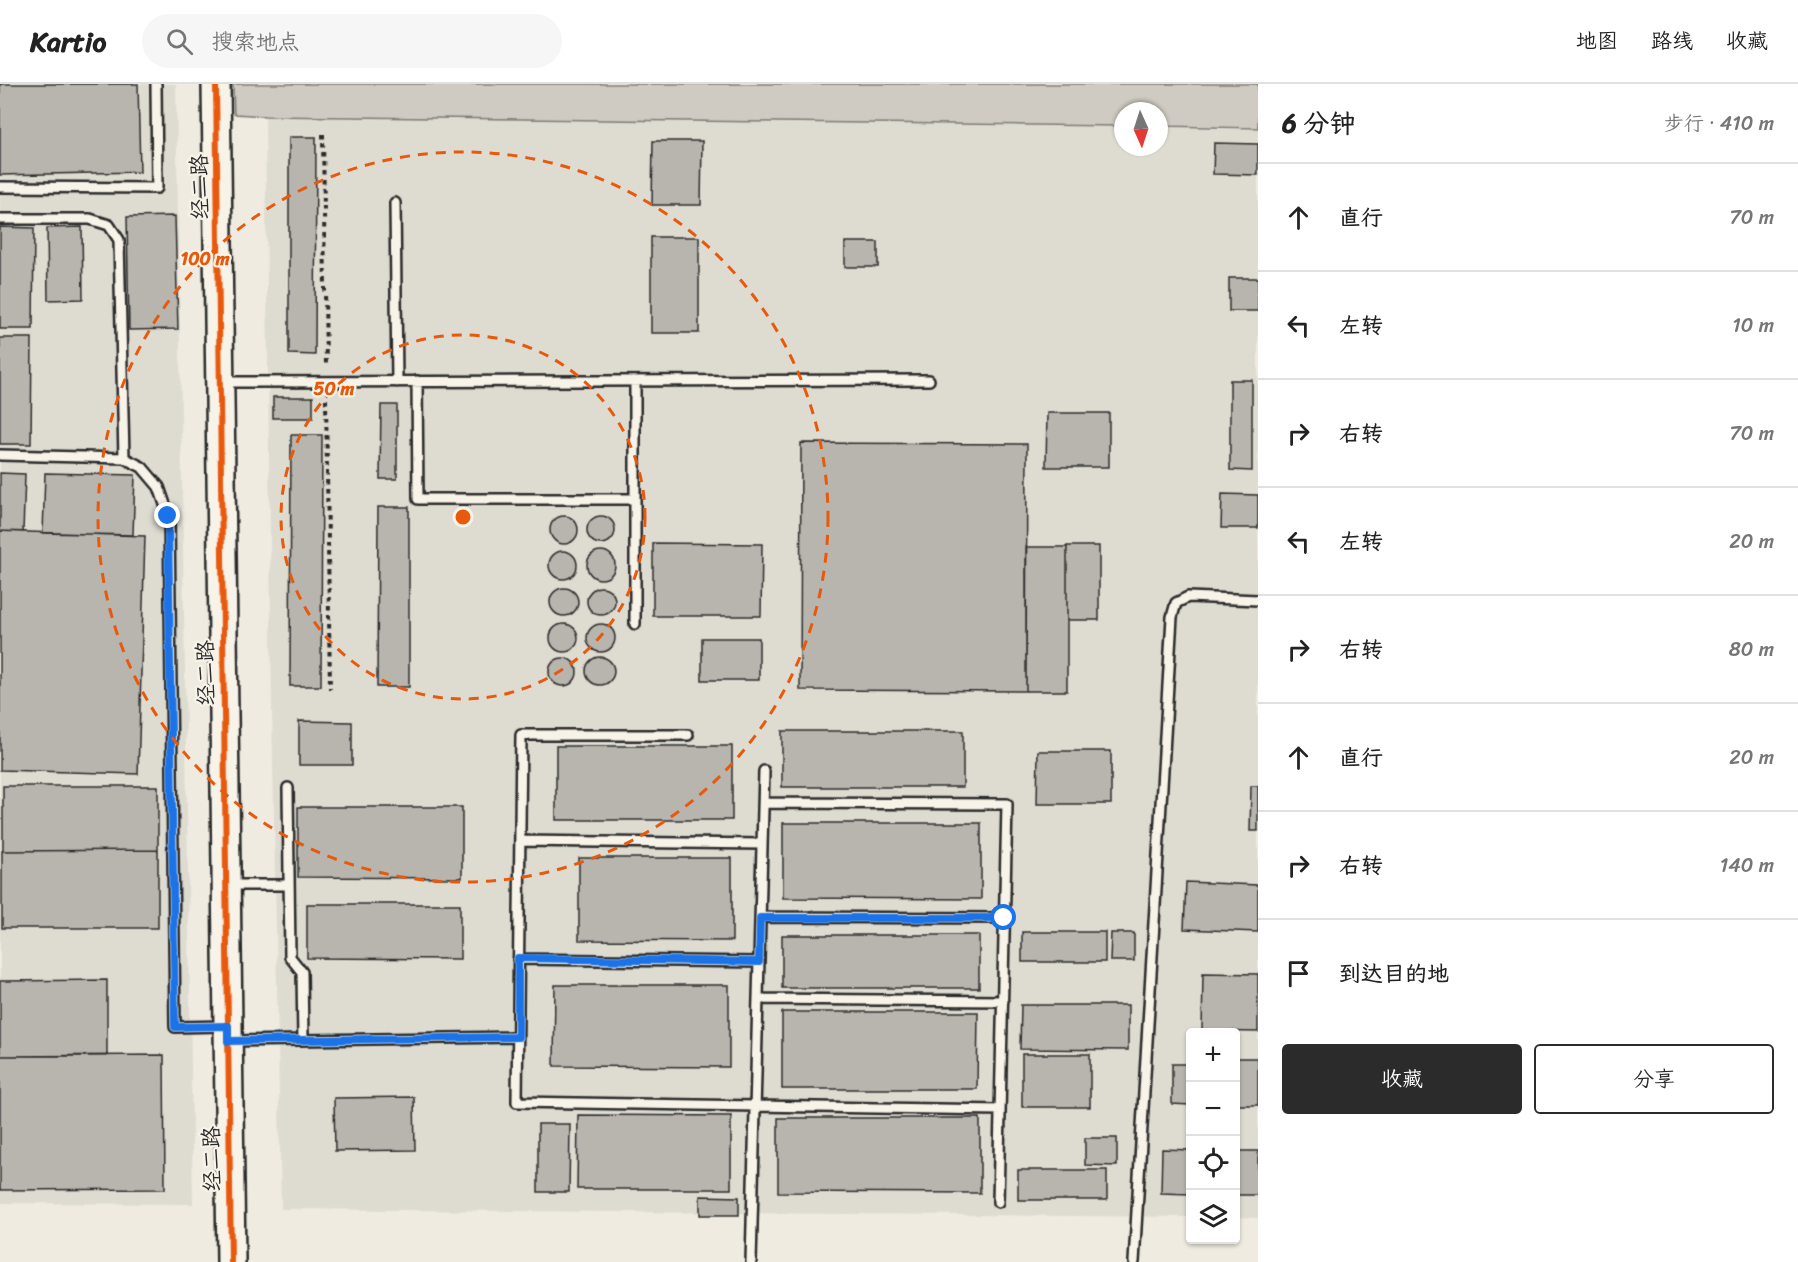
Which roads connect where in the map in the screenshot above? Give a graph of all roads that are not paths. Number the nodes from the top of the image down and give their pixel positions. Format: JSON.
{"nodes":[{"id":1,"x":156,"y":84,"type":"edge"},
{"id":2,"x":216,"y":84,"type":"edge"},
{"id":3,"x":0,"y":187,"type":"edge"},
{"id":4,"x":395,"y":203,"type":"dead end"},
{"id":5,"x":0,"y":219,"type":"edge"},
{"id":6,"x":928,"y":380,"type":"dead end"},
{"id":7,"x":417,"y":381,"type":"junction"},
{"id":8,"x":634,"y":381,"type":"junction"},
{"id":9,"x":220,"y":382,"type":"junction"},
{"id":10,"x":396,"y":382,"type":"junction"},
{"id":11,"x":0,"y":455,"type":"edge"},
{"id":12,"x":124,"y":458,"type":"junction"},
{"id":13,"x":635,"y":499,"type":"junction"},
{"id":14,"x":1258,"y":600,"type":"edge"},
{"id":15,"x":635,"y":624,"type":"dead end"},
{"id":16,"x":688,"y":735,"type":"dead end"},
{"id":17,"x":764,"y":771,"type":"dead end"},
{"id":18,"x":288,"y":788,"type":"dead end"},
{"id":19,"x":764,"y":803,"type":"junction"},
{"id":20,"x":520,"y":841,"type":"junction"},
{"id":21,"x":762,"y":844,"type":"junction"},
{"id":22,"x":226,"y":885,"type":"junction"},
{"id":23,"x":289,"y":885,"type":"junction"},
{"id":24,"x":760,"y":918,"type":"junction"},
{"id":25,"x":1004,"y":918,"type":"junction"},
{"id":26,"x":518,"y":958,"type":"junction"},
{"id":27,"x":759,"y":962,"type":"junction"},
{"id":28,"x":758,"y":999,"type":"junction"},
{"id":29,"x":1003,"y":1001,"type":"junction"},
{"id":30,"x":228,"y":1033,"type":"junction"},
{"id":31,"x":518,"y":1037,"type":"junction"},
{"id":32,"x":303,"y":1040,"type":"junction"},
{"id":33,"x":755,"y":1106,"type":"junction"},
{"id":34,"x":1000,"y":1110,"type":"junction"},
{"id":35,"x":998,"y":1202,"type":"dead end"},
{"id":36,"x":231,"y":1262,"type":"edge"},
{"id":37,"x":751,"y":1262,"type":"edge"},
{"id":38,"x":1134,"y":1262,"type":"edge"}],
"edges":[{"from":1,"to":3,"type":"lane"},
{"from":2,"to":9,"type":"street","name":"经二路"},
{"from":4,"to":10,"type":"lane"},
{"from":5,"to":12,"type":"lane"},
{"from":6,"to":8,"type":"lane"},
{"from":7,"to":8,"type":"lane"},
{"from":7,"to":10,"type":"lane"},
{"from":7,"to":13,"type":"lane"},
{"from":8,"to":13,"type":"lane"},
{"from":9,"to":10,"type":"lane"},
{"from":9,"to":22,"type":"street","name":"经二路"},
{"from":11,"to":12,"type":"lane"},
{"from":12,"to":30,"type":"lane"},
{"from":13,"to":15,"type":"lane"},
{"from":14,"to":38,"type":"lane"},
{"from":16,"to":20,"type":"lane"},
{"from":17,"to":19,"type":"lane"},
{"from":18,"to":23,"type":"lane"},
{"from":19,"to":21,"type":"lane"},
{"from":19,"to":25,"type":"lane"},
{"from":20,"to":21,"type":"lane"},
{"from":20,"to":26,"type":"lane"},
{"from":21,"to":24,"type":"lane"},
{"from":22,"to":23,"type":"lane"},
{"from":22,"to":30,"type":"street","name":"经二路"},
{"from":23,"to":32,"type":"lane"},
{"from":24,"to":25,"type":"lane"},
{"from":24,"to":27,"type":"lane"},
{"from":25,"to":29,"type":"lane"},
{"from":26,"to":27,"type":"lane"},
{"from":26,"to":31,"type":"lane"},
{"from":27,"to":28,"type":"lane"},
{"from":28,"to":29,"type":"lane"},
{"from":28,"to":33,"type":"lane"},
{"from":29,"to":34,"type":"lane"},
{"from":30,"to":32,"type":"lane"},
{"from":30,"to":36,"type":"street","name":"经二路"},
{"from":31,"to":32,"type":"lane"},
{"from":31,"to":33,"type":"lane"},
{"from":33,"to":34,"type":"lane"},
{"from":33,"to":37,"type":"lane"},
{"from":34,"to":35,"type":"lane"}]}
